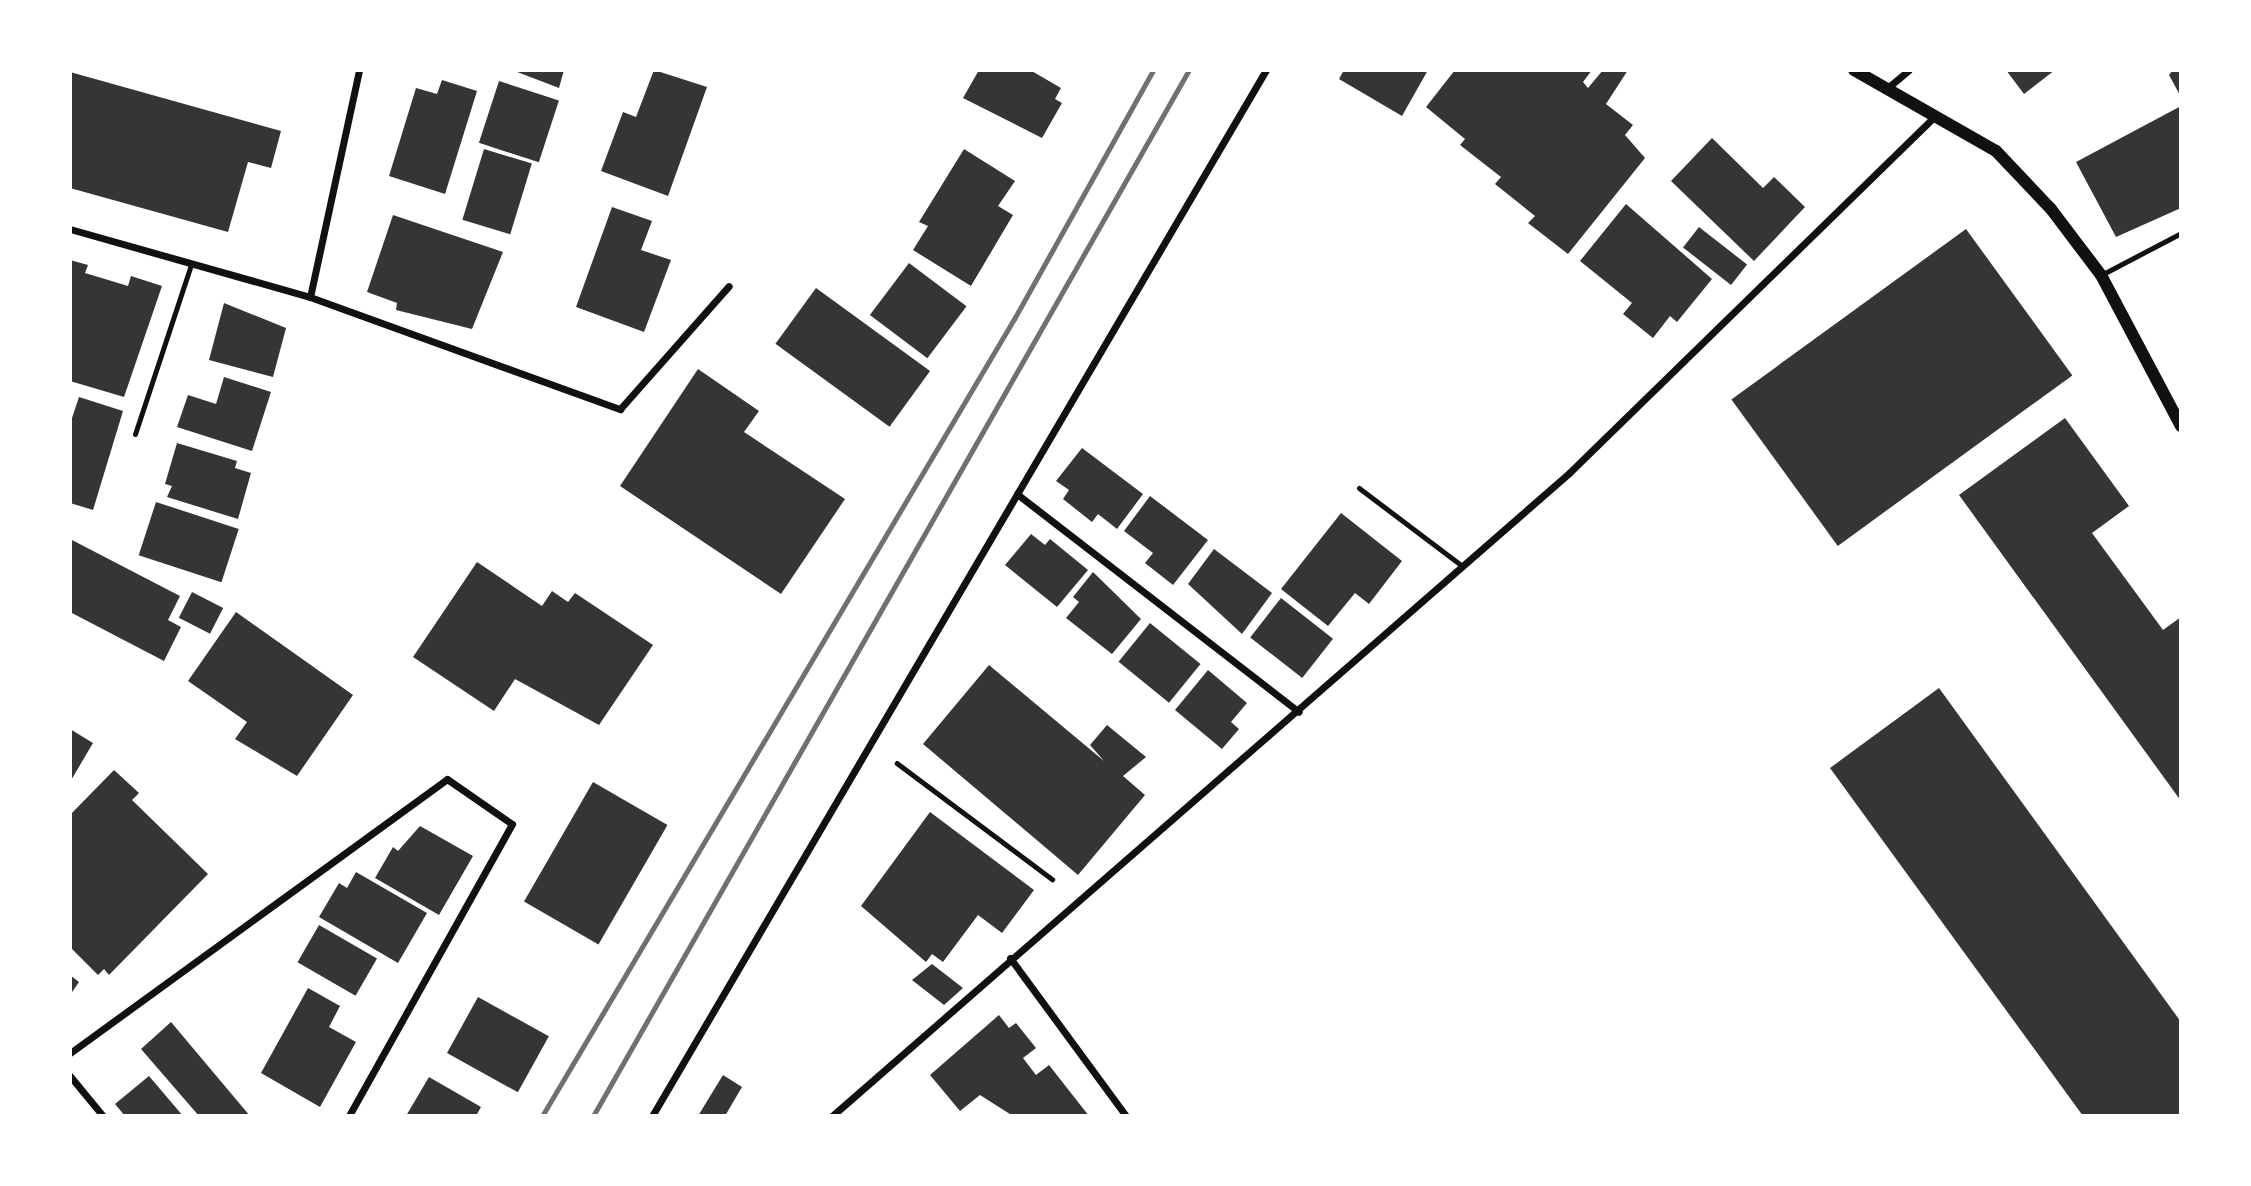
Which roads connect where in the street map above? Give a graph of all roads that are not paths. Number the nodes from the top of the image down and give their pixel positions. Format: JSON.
{"nodes":[{"id":1,"x":359,"y":70,"type":"edge"},
{"id":2,"x":1266,"y":70,"type":"edge"},
{"id":3,"x":1854,"y":70,"type":"edge"},
{"id":4,"x":1909,"y":70,"type":"edge"},
{"id":5,"x":1885,"y":91,"type":"junction"},
{"id":6,"x":1933,"y":118,"type":"junction"},
{"id":7,"x":70,"y":229,"type":"edge"},
{"id":8,"x":2181,"y":233,"type":"edge"},
{"id":9,"x":191,"y":265,"type":"junction"},
{"id":10,"x":2101,"y":275,"type":"junction"},
{"id":11,"x":729,"y":285,"type":"dead end"},
{"id":12,"x":310,"y":297,"type":"junction"},
{"id":13,"x":2181,"y":426,"type":"edge"},
{"id":14,"x":135,"y":434,"type":"dead end"},
{"id":15,"x":1359,"y":488,"type":"dead end"},
{"id":16,"x":1017,"y":494,"type":"junction"},
{"id":17,"x":1462,"y":566,"type":"junction"},
{"id":18,"x":1299,"y":712,"type":"junction"},
{"id":19,"x":1010,"y":958,"type":"junction"},
{"id":20,"x":70,"y":1054,"type":"edge"},
{"id":21,"x":70,"y":1076,"type":"edge"},
{"id":22,"x":103,"y":1116,"type":"edge"},
{"id":23,"x":349,"y":1116,"type":"edge"},
{"id":24,"x":652,"y":1116,"type":"edge"},
{"id":25,"x":832,"y":1116,"type":"edge"},
{"id":26,"x":1126,"y":1116,"type":"edge"}],
"edges":[{"from":1,"to":12,"type":"street"},
{"from":2,"to":16,"type":"street"},
{"from":3,"to":5,"type":"street"},
{"from":4,"to":5,"type":"street"},
{"from":5,"to":6,"type":"street"},
{"from":6,"to":10,"type":"street"},
{"from":6,"to":17,"type":"street"},
{"from":7,"to":9,"type":"street"},
{"from":8,"to":10,"type":"lane"},
{"from":9,"to":12,"type":"street"},
{"from":9,"to":14,"type":"lane"},
{"from":10,"to":13,"type":"street"},
{"from":11,"to":12,"type":"street"},
{"from":15,"to":17,"type":"lane"},
{"from":16,"to":18,"type":"street"},
{"from":16,"to":24,"type":"street"},
{"from":17,"to":18,"type":"street"},
{"from":18,"to":19,"type":"street"},
{"from":19,"to":25,"type":"street"},
{"from":19,"to":26,"type":"street"},
{"from":20,"to":23,"type":"street"},
{"from":21,"to":22,"type":"street"}]}
